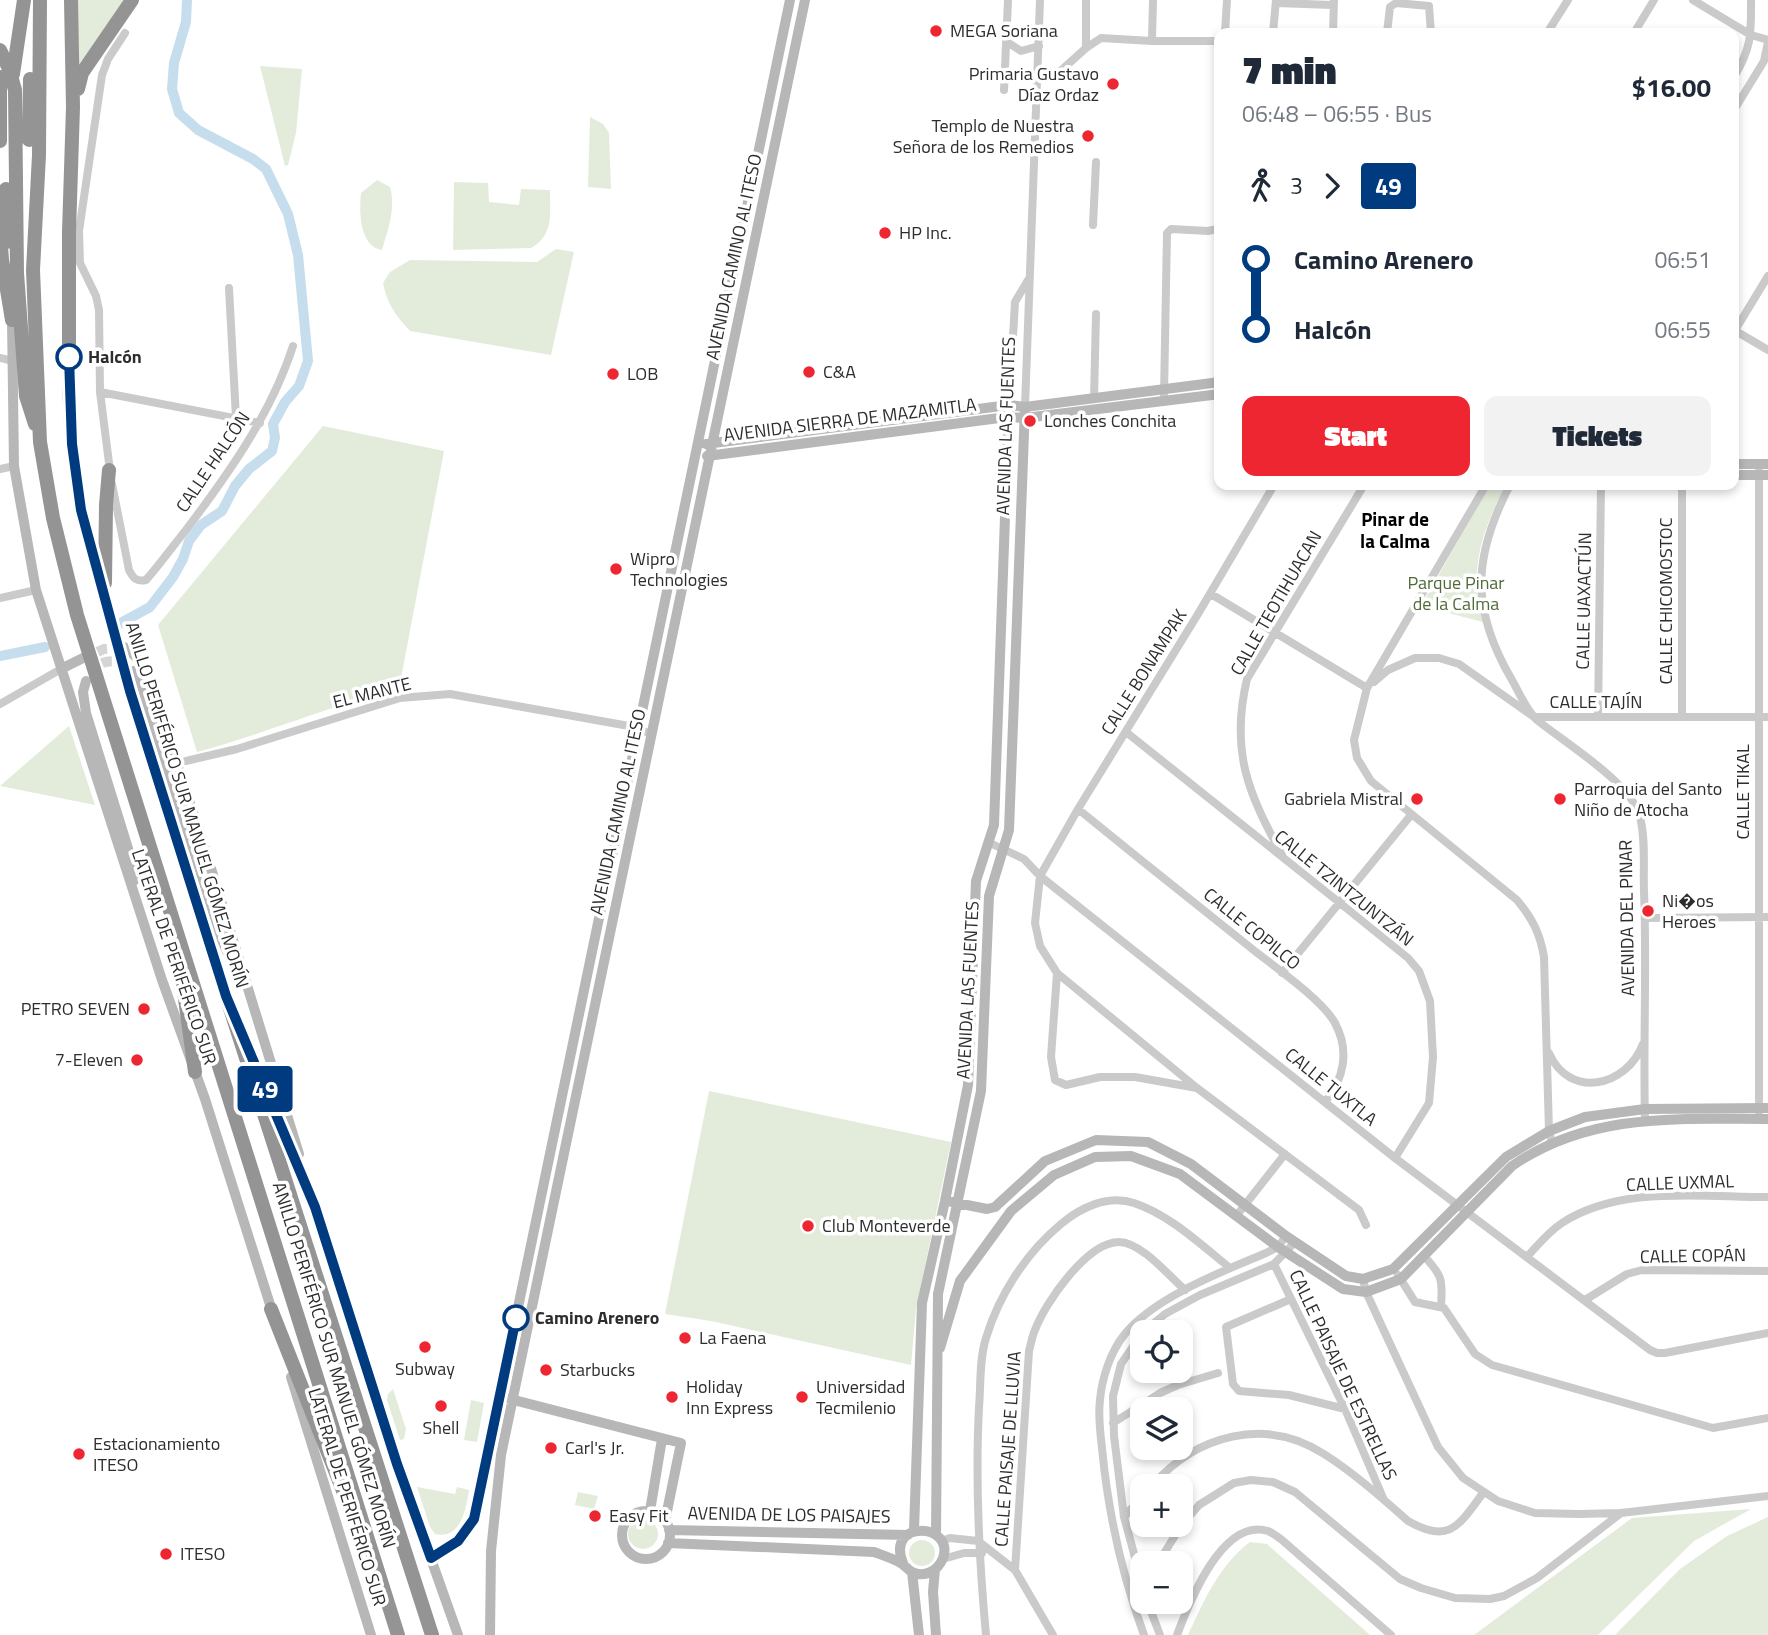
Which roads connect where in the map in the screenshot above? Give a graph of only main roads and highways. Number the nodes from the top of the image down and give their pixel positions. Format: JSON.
{"nodes":[{"id":1,"x":18,"y":0,"type":"edge"},
{"id":2,"x":24,"y":0,"type":"edge"},
{"id":3,"x":40,"y":0,"type":"edge"},
{"id":4,"x":71,"y":0,"type":"edge"},
{"id":5,"x":132,"y":0,"type":"edge"},
{"id":6,"x":0,"y":50,"type":"edge"},
{"id":7,"x":0,"y":77,"type":"edge"},
{"id":8,"x":73,"y":107,"type":"junction"},
{"id":9,"x":3,"y":140,"type":"edge"},
{"id":10,"x":70,"y":185,"type":"junction"},
{"id":11,"x":79,"y":231,"type":"road end"},
{"id":12,"x":0,"y":232,"type":"edge"},
{"id":13,"x":33,"y":271,"type":"junction"},
{"id":14,"x":17,"y":273,"type":"junction"},
{"id":15,"x":12,"y":320,"type":"junction"},
{"id":16,"x":40,"y":442,"type":"junction"},
{"id":17,"x":109,"y":470,"type":"road end"},
{"id":18,"x":105,"y":606,"type":"junction"},
{"id":19,"x":176,"y":926,"type":"junction"},
{"id":20,"x":226,"y":996,"type":"junction"},
{"id":21,"x":195,"y":1072,"type":"road end"},
{"id":22,"x":315,"y":1207,"type":"road end"},
{"id":23,"x":271,"y":1309,"type":"road end"},
{"id":24,"x":390,"y":1610,"type":"junction"},
{"id":25,"x":398,"y":1635,"type":"edge"},
{"id":26,"x":432,"y":1635,"type":"edge"}],
"edges":[{"from":1,"to":13,"type":"highway"},
{"from":2,"to":9,"type":"highway"},
{"from":3,"to":13,"type":"highway","name":"ANILLO PERIFÉRICO SUR MANUEL GÓMEZ MORÍN"},
{"from":4,"to":8,"type":"highway","name":"ANILLO PERIFÉRICO SUR MANUEL GÓMEZ MORÍN"},
{"from":5,"to":8,"type":"highway"},
{"from":6,"to":14,"type":"highway"},
{"from":7,"to":9,"type":"highway"},
{"from":8,"to":10,"type":"highway","name":"ANILLO PERIFÉRICO SUR MANUEL GÓMEZ MORÍN"},
{"from":9,"to":15,"type":"highway"},
{"from":10,"to":11,"type":"highway"},
{"from":10,"to":18,"type":"highway","name":"ANILLO PERIFÉRICO SUR MANUEL GÓMEZ MORÍN"},
{"from":12,"to":15,"type":"highway"},
{"from":13,"to":16,"type":"highway","name":"ANILLO PERIFÉRICO SUR MANUEL GÓMEZ MORÍN"},
{"from":14,"to":15,"type":"highway"},
{"from":14,"to":16,"type":"highway"},
{"from":16,"to":19,"type":"highway","name":"ANILLO PERIFÉRICO SUR MANUEL GÓMEZ MORÍN"},
{"from":17,"to":18,"type":"highway"},
{"from":18,"to":20,"type":"highway","name":"ANILLO PERIFÉRICO SUR MANUEL GÓMEZ MORÍN"},
{"from":19,"to":21,"type":"highway"},
{"from":19,"to":24,"type":"highway","name":"ANILLO PERIFÉRICO SUR MANUEL GÓMEZ MORÍN"},
{"from":20,"to":22,"type":"highway"},
{"from":20,"to":26,"type":"highway","name":"ANILLO PERIFÉRICO SUR MANUEL GÓMEZ MORÍN"},
{"from":23,"to":24,"type":"highway"},
{"from":24,"to":25,"type":"highway","name":"ANILLO PERIFÉRICO SUR MANUEL GÓMEZ MORÍN"}]}
